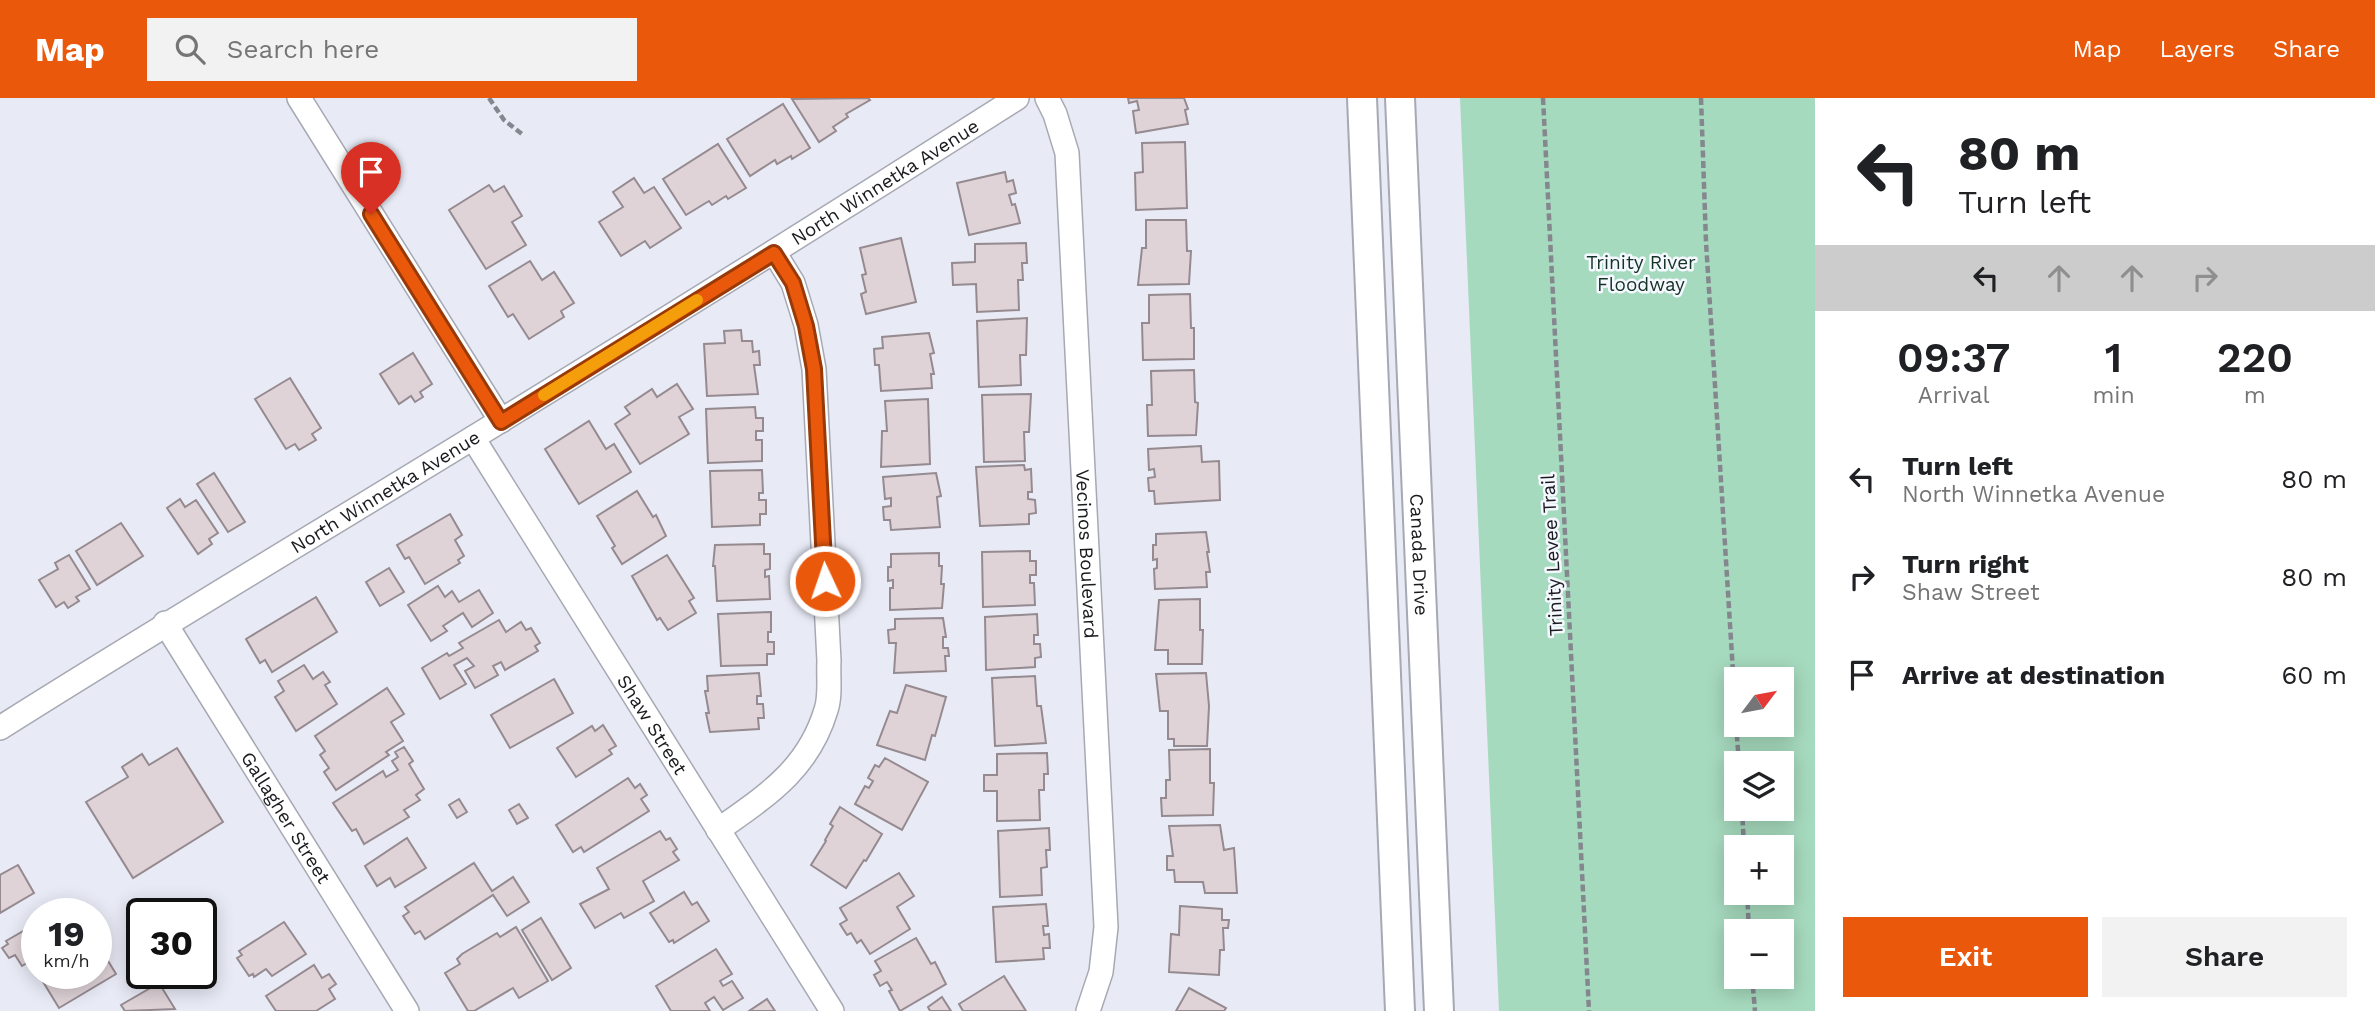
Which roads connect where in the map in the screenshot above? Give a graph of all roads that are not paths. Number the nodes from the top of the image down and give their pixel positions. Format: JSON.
{"nodes":[{"id":1,"x":299,"y":98,"type":"edge"},
{"id":2,"x":1017,"y":98,"type":"edge"},
{"id":3,"x":1047,"y":98,"type":"edge"},
{"id":4,"x":1362,"y":98,"type":"edge"},
{"id":5,"x":1400,"y":98,"type":"edge"},
{"id":6,"x":774,"y":253,"type":"junction"},
{"id":7,"x":501,"y":422,"type":"junction"},
{"id":8,"x":473,"y":438,"type":"junction"},
{"id":9,"x":165,"y":623,"type":"junction"},
{"id":10,"x":0,"y":728,"type":"edge"},
{"id":11,"x":718,"y":830,"type":"junction"},
{"id":12,"x":407,"y":1011,"type":"edge"},
{"id":13,"x":832,"y":1011,"type":"edge"},
{"id":14,"x":1088,"y":1011,"type":"edge"},
{"id":15,"x":1401,"y":1011,"type":"edge"},
{"id":16,"x":1438,"y":1011,"type":"edge"}],
"edges":[{"from":1,"to":7,"type":"street"},
{"from":2,"to":6,"type":"street","name":"North Winnetka Avenue"},
{"from":3,"to":14,"type":"street","name":"Vecinos Boulevard"},
{"from":4,"to":15,"type":"street","name":"Canada Drive"},
{"from":5,"to":16,"type":"street","name":"Canada Drive"},
{"from":6,"to":7,"type":"street","name":"North Winnetka Avenue"},
{"from":6,"to":11,"type":"street"},
{"from":7,"to":8,"type":"street","name":"North Winnetka Avenue"},
{"from":8,"to":9,"type":"street","name":"North Winnetka Avenue"},
{"from":8,"to":11,"type":"street","name":"Shaw Street"},
{"from":9,"to":10,"type":"street","name":"North Winnetka Avenue"},
{"from":9,"to":12,"type":"street","name":"Gallagher Street"},
{"from":11,"to":13,"type":"street","name":"Shaw Street"}]}
